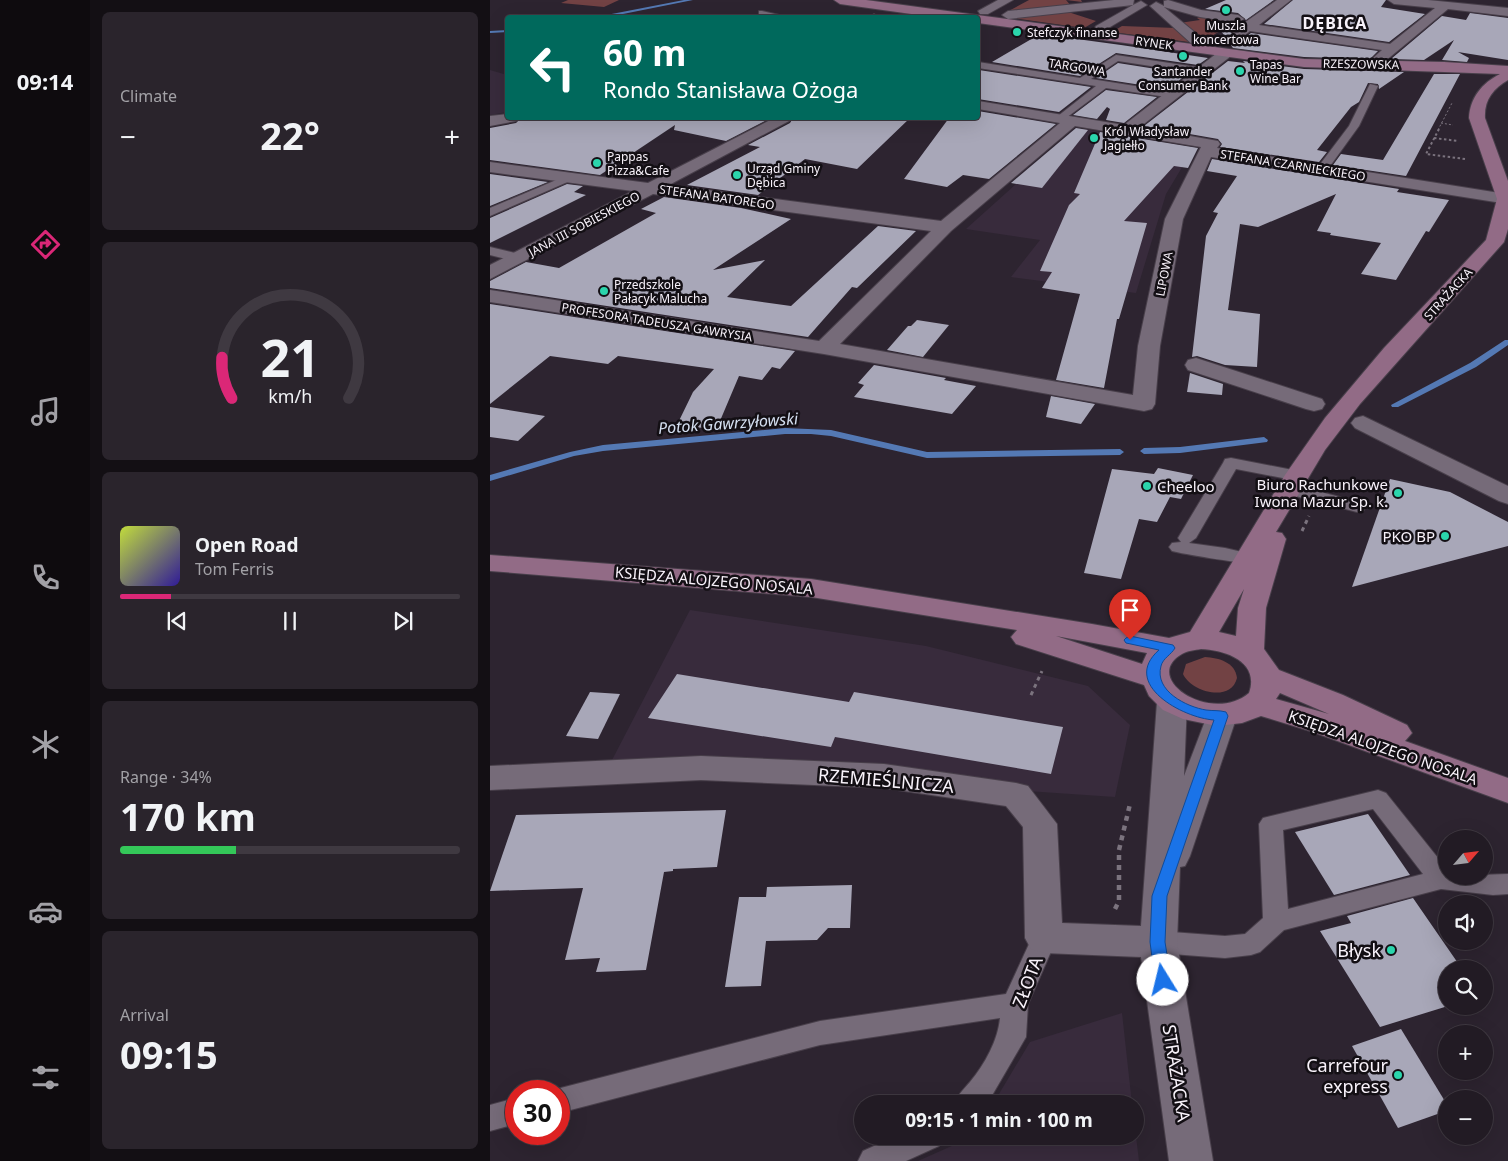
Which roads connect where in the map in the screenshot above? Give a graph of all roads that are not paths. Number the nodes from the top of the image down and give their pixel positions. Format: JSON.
{"nodes":[{"id":1,"x":840,"y":0,"type":"edge"},
{"id":2,"x":1007,"y":0,"type":"edge"},
{"id":3,"x":1285,"y":0,"type":"edge"},
{"id":4,"x":1394,"y":0,"type":"edge"},
{"id":5,"x":1132,"y":2,"type":"edge"},
{"id":6,"x":1167,"y":3,"type":"edge"},
{"id":7,"x":1438,"y":3,"type":"edge"},
{"id":8,"x":877,"y":10,"type":"edge"},
{"id":9,"x":1508,"y":12,"type":"edge"},
{"id":10,"x":762,"y":13,"type":"dead end"},
{"id":11,"x":772,"y":15,"type":"edge"},
{"id":12,"x":935,"y":15,"type":"edge"},
{"id":13,"x":981,"y":15,"type":"edge"},
{"id":14,"x":1008,"y":15,"type":"dead end"},
{"id":15,"x":1243,"y":23,"type":"junction"},
{"id":16,"x":1100,"y":29,"type":"dead end"},
{"id":17,"x":1198,"y":42,"type":"dead end"},
{"id":18,"x":1393,"y":48,"type":"junction"},
{"id":19,"x":1220,"y":52,"type":"junction"},
{"id":20,"x":980,"y":64,"type":"edge"},
{"id":21,"x":1372,"y":65,"type":"junction"},
{"id":22,"x":1508,"y":70,"type":"edge"},
{"id":23,"x":1203,"y":71,"type":"junction"},
{"id":24,"x":1508,"y":75,"type":"edge"},
{"id":25,"x":1082,"y":80,"type":"junction"},
{"id":26,"x":1105,"y":84,"type":"junction"},
{"id":27,"x":1372,"y":86,"type":"dead end"},
{"id":28,"x":1173,"y":95,"type":"junction"},
{"id":29,"x":980,"y":105,"type":"edge"},
{"id":30,"x":505,"y":119,"type":"edge"},
{"id":31,"x":1068,"y":119,"type":"junction"},
{"id":32,"x":780,"y":120,"type":"edge"},
{"id":33,"x":490,"y":121,"type":"edge"},
{"id":34,"x":1128,"y":129,"type":"junction"},
{"id":35,"x":1206,"y":151,"type":"junction"},
{"id":36,"x":490,"y":168,"type":"edge"},
{"id":37,"x":1322,"y":171,"type":"junction"},
{"id":38,"x":568,"y":178,"type":"junction"},
{"id":39,"x":651,"y":188,"type":"junction"},
{"id":40,"x":1506,"y":199,"type":"junction"},
{"id":41,"x":490,"y":212,"type":"edge"},
{"id":42,"x":945,"y":228,"type":"junction"},
{"id":43,"x":490,"y":251,"type":"edge"},
{"id":44,"x":518,"y":258,"type":"junction"},
{"id":45,"x":490,"y":273,"type":"edge"},
{"id":46,"x":490,"y":296,"type":"edge"},
{"id":47,"x":824,"y":348,"type":"junction"},
{"id":48,"x":1196,"y":365,"type":"dead end"},
{"id":49,"x":1144,"y":404,"type":"joint"},
{"id":50,"x":1314,"y":404,"type":"dead end"},
{"id":51,"x":1362,"y":423,"type":"dead end"},
{"id":52,"x":1292,"y":486,"type":"junction"},
{"id":53,"x":1508,"y":496,"type":"edge"},
{"id":54,"x":1357,"y":507,"type":"dead end"},
{"id":55,"x":1249,"y":559,"type":"junction"},
{"id":56,"x":490,"y":563,"type":"edge"},
{"id":57,"x":936,"y":610,"type":"junction"},
{"id":58,"x":1200,"y":639,"type":"junction"},
{"id":59,"x":1169,"y":648,"type":"junction"},
{"id":60,"x":1249,"y":652,"type":"junction"},
{"id":61,"x":1163,"y":690,"type":"junction"},
{"id":62,"x":1263,"y":691,"type":"junction"},
{"id":63,"x":1221,"y":716,"type":"junction"},
{"id":64,"x":490,"y":778,"type":"edge"},
{"id":65,"x":1508,"y":786,"type":"edge"},
{"id":66,"x":1508,"y":791,"type":"edge"},
{"id":67,"x":1438,"y":875,"type":"edge"},
{"id":68,"x":1438,"y":880,"type":"edge"},
{"id":69,"x":1508,"y":884,"type":"edge"},
{"id":70,"x":1493,"y":885,"type":"edge"},
{"id":71,"x":1160,"y":896,"type":"junction"},
{"id":72,"x":1276,"y":922,"type":"junction"},
{"id":73,"x":1044,"y":938,"type":"junction"},
{"id":74,"x":1158,"y":942,"type":"junction"},
{"id":75,"x":1015,"y":1004,"type":"junction"},
{"id":76,"x":976,"y":1095,"type":"edge"},
{"id":77,"x":570,"y":1097,"type":"edge"},
{"id":78,"x":505,"y":1114,"type":"edge"},
{"id":79,"x":490,"y":1118,"type":"edge"},
{"id":80,"x":909,"y":1145,"type":"edge"},
{"id":81,"x":873,"y":1161,"type":"edge"},
{"id":82,"x":1191,"y":1161,"type":"edge"}],
"edges":[{"from":1,"to":8,"type":"street"},
{"from":2,"to":13,"type":"street","name":"RYNEK"},
{"from":3,"to":15,"type":"street"},
{"from":4,"to":7,"type":"street"},
{"from":5,"to":6,"type":"street"},
{"from":5,"to":14,"type":"street"},
{"from":5,"to":16,"type":"street"},
{"from":6,"to":15,"type":"street"},
{"from":6,"to":17,"type":"street"},
{"from":7,"to":9,"type":"street"},
{"from":7,"to":18,"type":"street"},
{"from":8,"to":12,"type":"street"},
{"from":10,"to":11,"type":"lane"},
{"from":13,"to":19,"type":"street","name":"RYNEK"},
{"from":15,"to":18,"type":"street"},
{"from":15,"to":19,"type":"street"},
{"from":18,"to":21,"type":"street"},
{"from":19,"to":21,"type":"street","name":"RZESZOWSKA"},
{"from":19,"to":23,"type":"street"},
{"from":20,"to":25,"type":"lane","name":"TARGOWA"},
{"from":21,"to":22,"type":"street","name":"RZESZOWSKA"},
{"from":23,"to":25,"type":"lane"},
{"from":23,"to":28,"type":"street"},
{"from":24,"to":40,"type":"street"},
{"from":25,"to":26,"type":"lane","name":"TARGOWA"},
{"from":26,"to":28,"type":"lane","name":"TARGOWA"},
{"from":26,"to":31,"type":"lane"},
{"from":27,"to":37,"type":"lane"},
{"from":28,"to":34,"type":"street"},
{"from":29,"to":31,"type":"street","name":"STEFANA CZARNIECKIEGO"},
{"from":30,"to":33,"type":"street"},
{"from":31,"to":34,"type":"street","name":"STEFANA CZARNIECKIEGO"},
{"from":31,"to":42,"type":"street"},
{"from":32,"to":39,"type":"street","name":"JANA III SOBIESKIEGO"},
{"from":34,"to":35,"type":"street","name":"STEFANA CZARNIECKIEGO"},
{"from":35,"to":37,"type":"street","name":"STEFANA CZARNIECKIEGO"},
{"from":35,"to":49,"type":"street","name":"LIPOWA"},
{"from":36,"to":38,"type":"street","name":"STEFANA BATOREGO"},
{"from":37,"to":40,"type":"street","name":"STEFANA CZARNIECKIEGO"},
{"from":38,"to":39,"type":"street","name":"STEFANA BATOREGO"},
{"from":38,"to":41,"type":"lane"},
{"from":39,"to":42,"type":"street","name":"STEFANA BATOREGO"},
{"from":39,"to":44,"type":"street","name":"JANA III SOBIESKIEGO"},
{"from":40,"to":52,"type":"street","name":"STRAŻACKA"},
{"from":42,"to":47,"type":"street"},
{"from":43,"to":44,"type":"lane"},
{"from":44,"to":45,"type":"street","name":"JANA III SOBIESKIEGO"},
{"from":46,"to":47,"type":"street","name":"PROFESORA TADEUSZA GAWRYSIA"},
{"from":47,"to":49,"type":"street","name":"PROFESORA TADEUSZA GAWRYSIA"},
{"from":48,"to":50,"type":"street"},
{"from":51,"to":53,"type":"street"},
{"from":52,"to":54,"type":"lane"},
{"from":52,"to":55,"type":"street","name":"STRAŻACKA"},
{"from":52,"to":55,"type":"lane"},
{"from":52,"to":60,"type":"street","name":"STRAŻACKA"},
{"from":55,"to":58,"type":"street","name":"STRAŻACKA"},
{"from":56,"to":57,"type":"street","name":"KSIĘDZA ALOJZEGO NOSALA"},
{"from":57,"to":59,"type":"street","name":"KSIĘDZA ALOJZEGO NOSALA"},
{"from":57,"to":61,"type":"street","name":"KSIĘDZA ALOJZEGO NOSALA"},
{"from":58,"to":59,"type":"street"},
{"from":58,"to":60,"type":"street"},
{"from":59,"to":61,"type":"street"},
{"from":60,"to":62,"type":"street"},
{"from":61,"to":63,"type":"street"},
{"from":61,"to":71,"type":"street","name":"STRAŻACKA"},
{"from":62,"to":63,"type":"street"},
{"from":62,"to":65,"type":"street","name":"KSIĘDZA ALOJZEGO NOSALA"},
{"from":62,"to":66,"type":"street","name":"KSIĘDZA ALOJZEGO NOSALA"},
{"from":63,"to":71,"type":"street","name":"STRAŻACKA"},
{"from":64,"to":73,"type":"street","name":"RZEMIEŚLNICZA"},
{"from":67,"to":72,"type":"lane"},
{"from":68,"to":72,"type":"lane"},
{"from":69,"to":70,"type":"lane"},
{"from":71,"to":74,"type":"street","name":"STRAŻACKA"},
{"from":72,"to":74,"type":"lane"},
{"from":73,"to":74,"type":"street"},
{"from":73,"to":75,"type":"lane","name":"ZŁOTA"},
{"from":74,"to":82,"type":"street","name":"STRAŻACKA"},
{"from":75,"to":76,"type":"lane","name":"ZŁOTA"},
{"from":75,"to":77,"type":"lane"},
{"from":78,"to":79,"type":"lane"},
{"from":80,"to":81,"type":"lane"}]}
